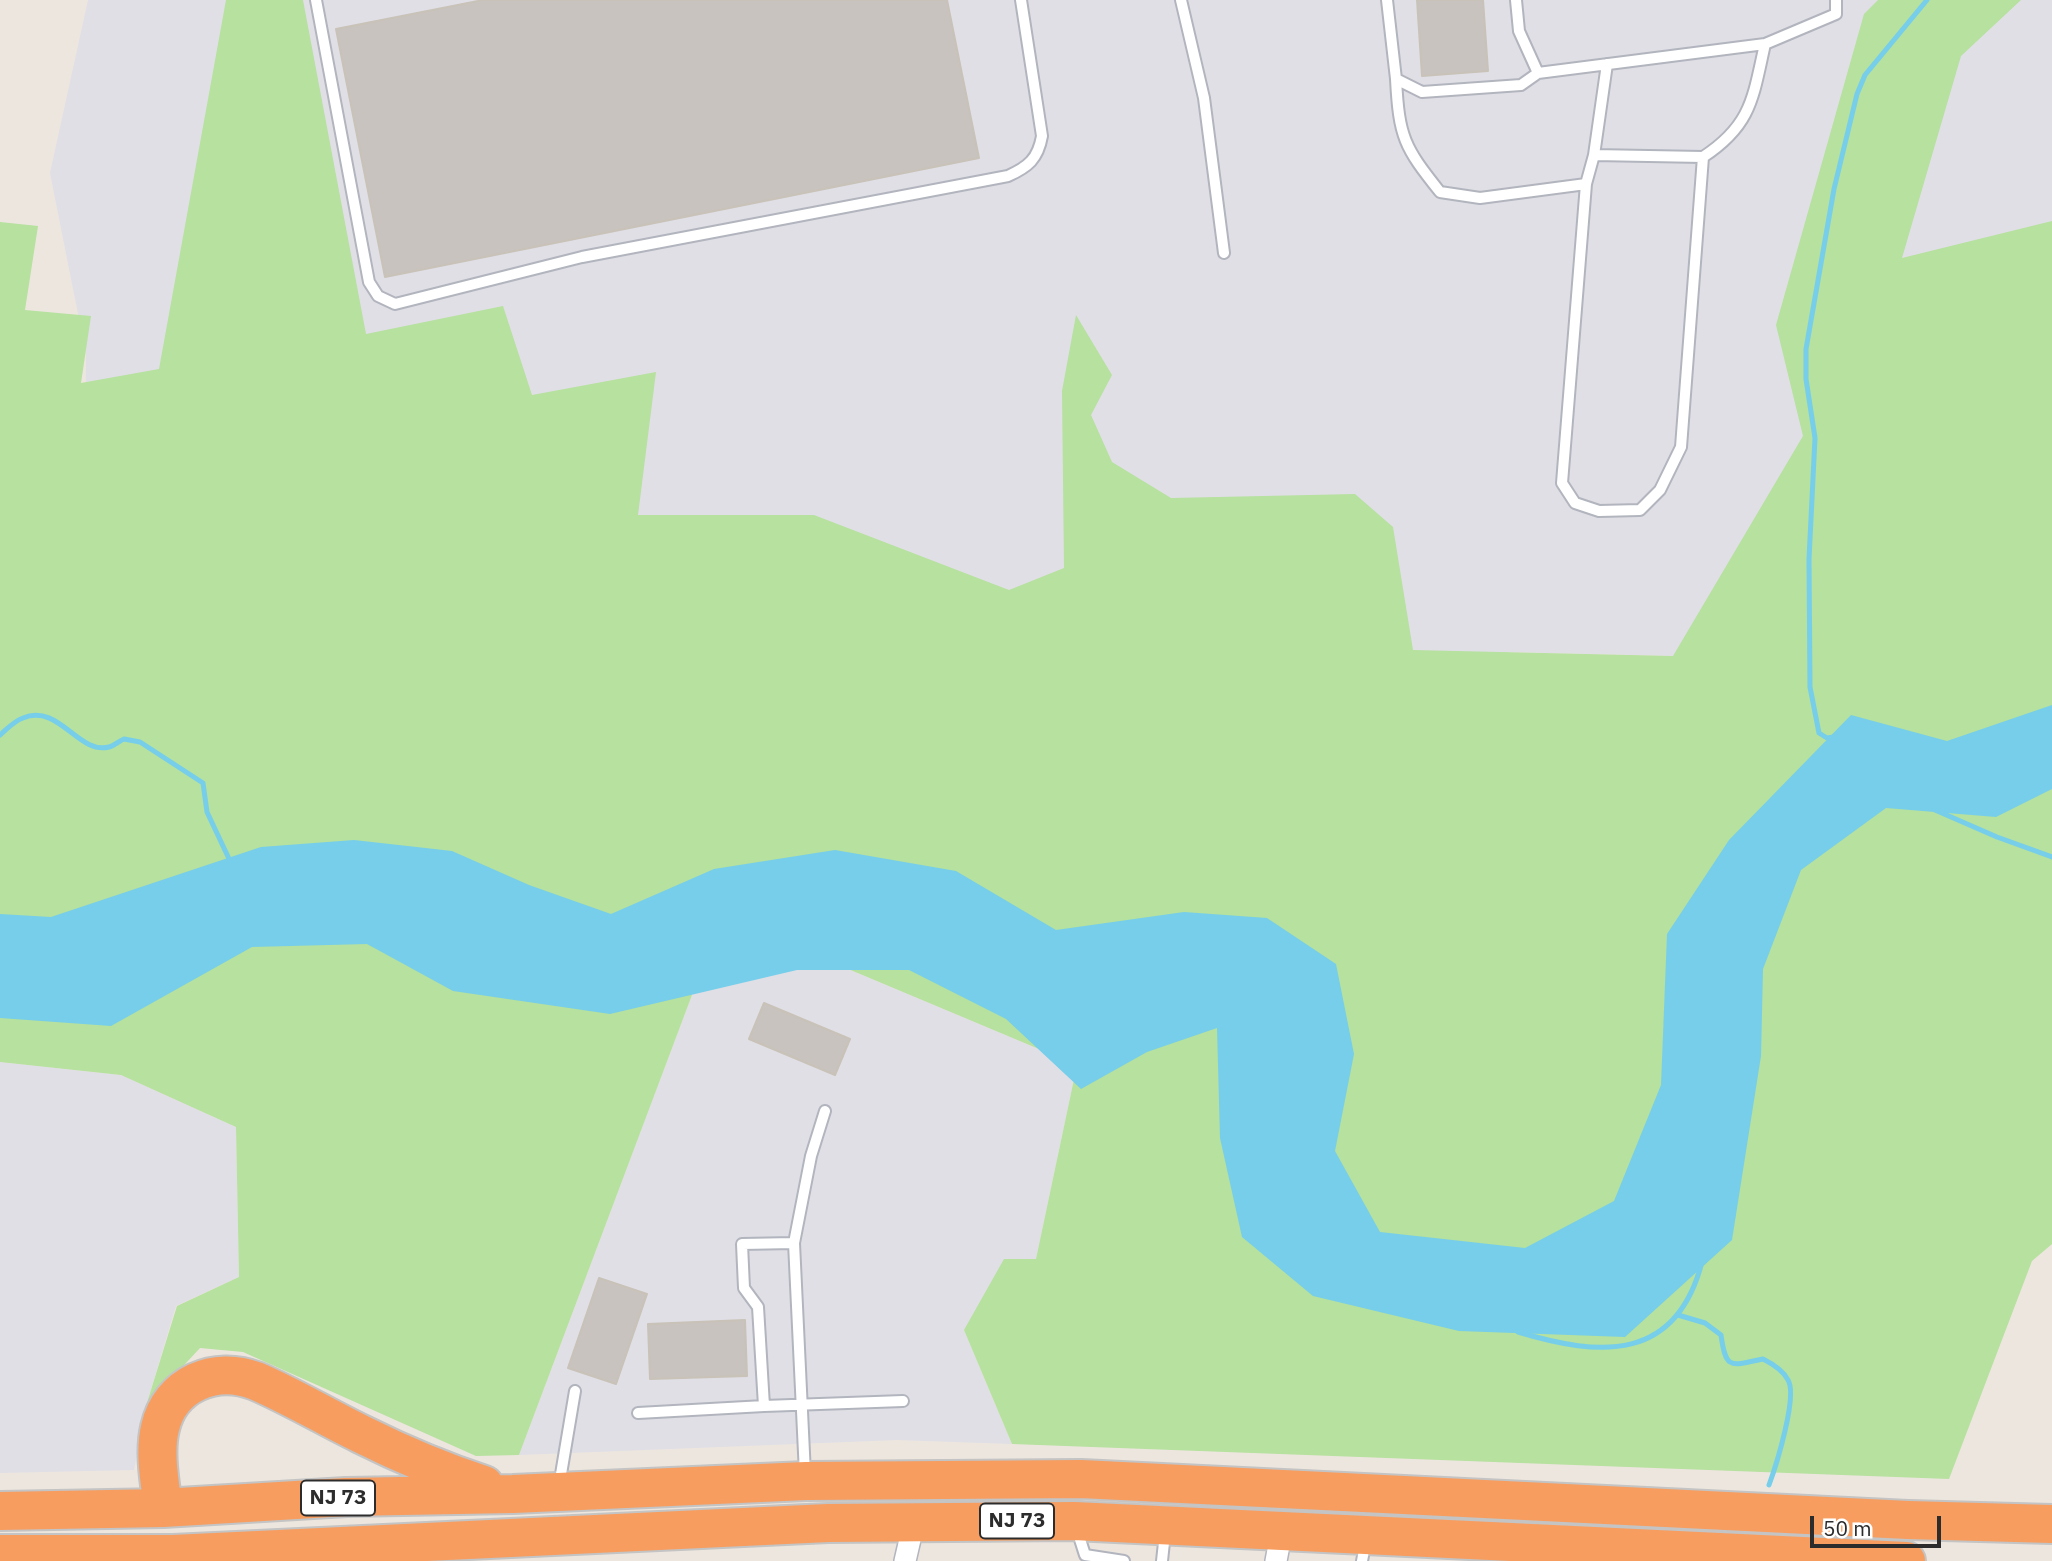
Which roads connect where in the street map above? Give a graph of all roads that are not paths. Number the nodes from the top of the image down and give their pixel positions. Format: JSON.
{"nodes":[{"id":1,"x":316,"y":0,"type":"edge"},
{"id":2,"x":1021,"y":0,"type":"edge"},
{"id":3,"x":1181,"y":0,"type":"edge"},
{"id":4,"x":1387,"y":0,"type":"edge"},
{"id":5,"x":1516,"y":0,"type":"edge"},
{"id":6,"x":1836,"y":0,"type":"edge"},
{"id":7,"x":1765,"y":44,"type":"junction"},
{"id":8,"x":1607,"y":64,"type":"junction"},
{"id":9,"x":1538,"y":73,"type":"junction"},
{"id":10,"x":1396,"y":79,"type":"junction"},
{"id":11,"x":1594,"y":155,"type":"junction"},
{"id":12,"x":1703,"y":157,"type":"junction"},
{"id":13,"x":1586,"y":184,"type":"junction"},
{"id":14,"x":1224,"y":253,"type":"dead end"},
{"id":15,"x":825,"y":1111,"type":"dead end"},
{"id":16,"x":794,"y":1243,"type":"junction"},
{"id":17,"x":575,"y":1391,"type":"dead end"},
{"id":18,"x":903,"y":1401,"type":"dead end"},
{"id":19,"x":801,"y":1404,"type":"junction"},
{"id":20,"x":764,"y":1406,"type":"junction"},
{"id":21,"x":638,"y":1413,"type":"dead end"},
{"id":22,"x":806,"y":1481,"type":"junction"},
{"id":23,"x":558,"y":1492,"type":"junction"},
{"id":24,"x":513,"y":1494,"type":"junction"},
{"id":25,"x":163,"y":1508,"type":"junction"},
{"id":26,"x":0,"y":1511,"type":"edge"},
{"id":27,"x":1074,"y":1521,"type":"junction"},
{"id":28,"x":914,"y":1522,"type":"junction"},
{"id":29,"x":1166,"y":1523,"type":"junction"},
{"id":30,"x":2052,"y":1524,"type":"edge"},
{"id":31,"x":1279,"y":1545,"type":"edge"},
{"id":32,"x":1364,"y":1547,"type":"edge"},
{"id":33,"x":0,"y":1553,"type":"edge"},
{"id":34,"x":1701,"y":1556,"type":"edge"},
{"id":35,"x":174,"y":1558,"type":"edge"},
{"id":36,"x":905,"y":1561,"type":"edge"},
{"id":37,"x":1124,"y":1561,"type":"edge"},
{"id":38,"x":1162,"y":1561,"type":"edge"},
{"id":39,"x":1906,"y":1561,"type":"edge"}],
"edges":[{"from":1,"to":2,"type":"lane"},
{"from":3,"to":14,"type":"lane"},
{"from":4,"to":10,"type":"lane"},
{"from":5,"to":9,"type":"lane"},
{"from":6,"to":7,"type":"lane"},
{"from":7,"to":8,"type":"lane"},
{"from":7,"to":12,"type":"lane"},
{"from":8,"to":9,"type":"lane"},
{"from":8,"to":11,"type":"lane"},
{"from":9,"to":10,"type":"lane"},
{"from":10,"to":13,"type":"lane"},
{"from":11,"to":12,"type":"lane"},
{"from":11,"to":13,"type":"lane"},
{"from":12,"to":13,"type":"lane"},
{"from":15,"to":16,"type":"lane"},
{"from":16,"to":19,"type":"lane"},
{"from":16,"to":20,"type":"lane"},
{"from":17,"to":23,"type":"lane"},
{"from":18,"to":19,"type":"lane"},
{"from":19,"to":20,"type":"lane"},
{"from":19,"to":22,"type":"lane"},
{"from":20,"to":21,"type":"lane"},
{"from":22,"to":23,"type":"highway","number":"NJ 73"},
{"from":22,"to":30,"type":"highway","number":"NJ 73"},
{"from":23,"to":24,"type":"highway","number":"NJ 73"},
{"from":24,"to":25,"type":"highway","number":"NJ 73"},
{"from":24,"to":25,"type":"highway"},
{"from":25,"to":26,"type":"highway","number":"NJ 73"},
{"from":25,"to":35,"type":"street"},
{"from":27,"to":28,"type":"highway","number":"NJ 73"},
{"from":27,"to":29,"type":"highway","number":"NJ 73"},
{"from":27,"to":37,"type":"lane"},
{"from":28,"to":35,"type":"highway","number":"NJ 73"},
{"from":28,"to":36,"type":"street"},
{"from":29,"to":31,"type":"highway","number":"NJ 73"},
{"from":29,"to":38,"type":"lane"},
{"from":31,"to":32,"type":"highway","number":"NJ 73"},
{"from":32,"to":34,"type":"highway","number":"NJ 73"},
{"from":33,"to":35,"type":"highway","number":"NJ 73"},
{"from":34,"to":39,"type":"highway","number":"NJ 73"}]}
